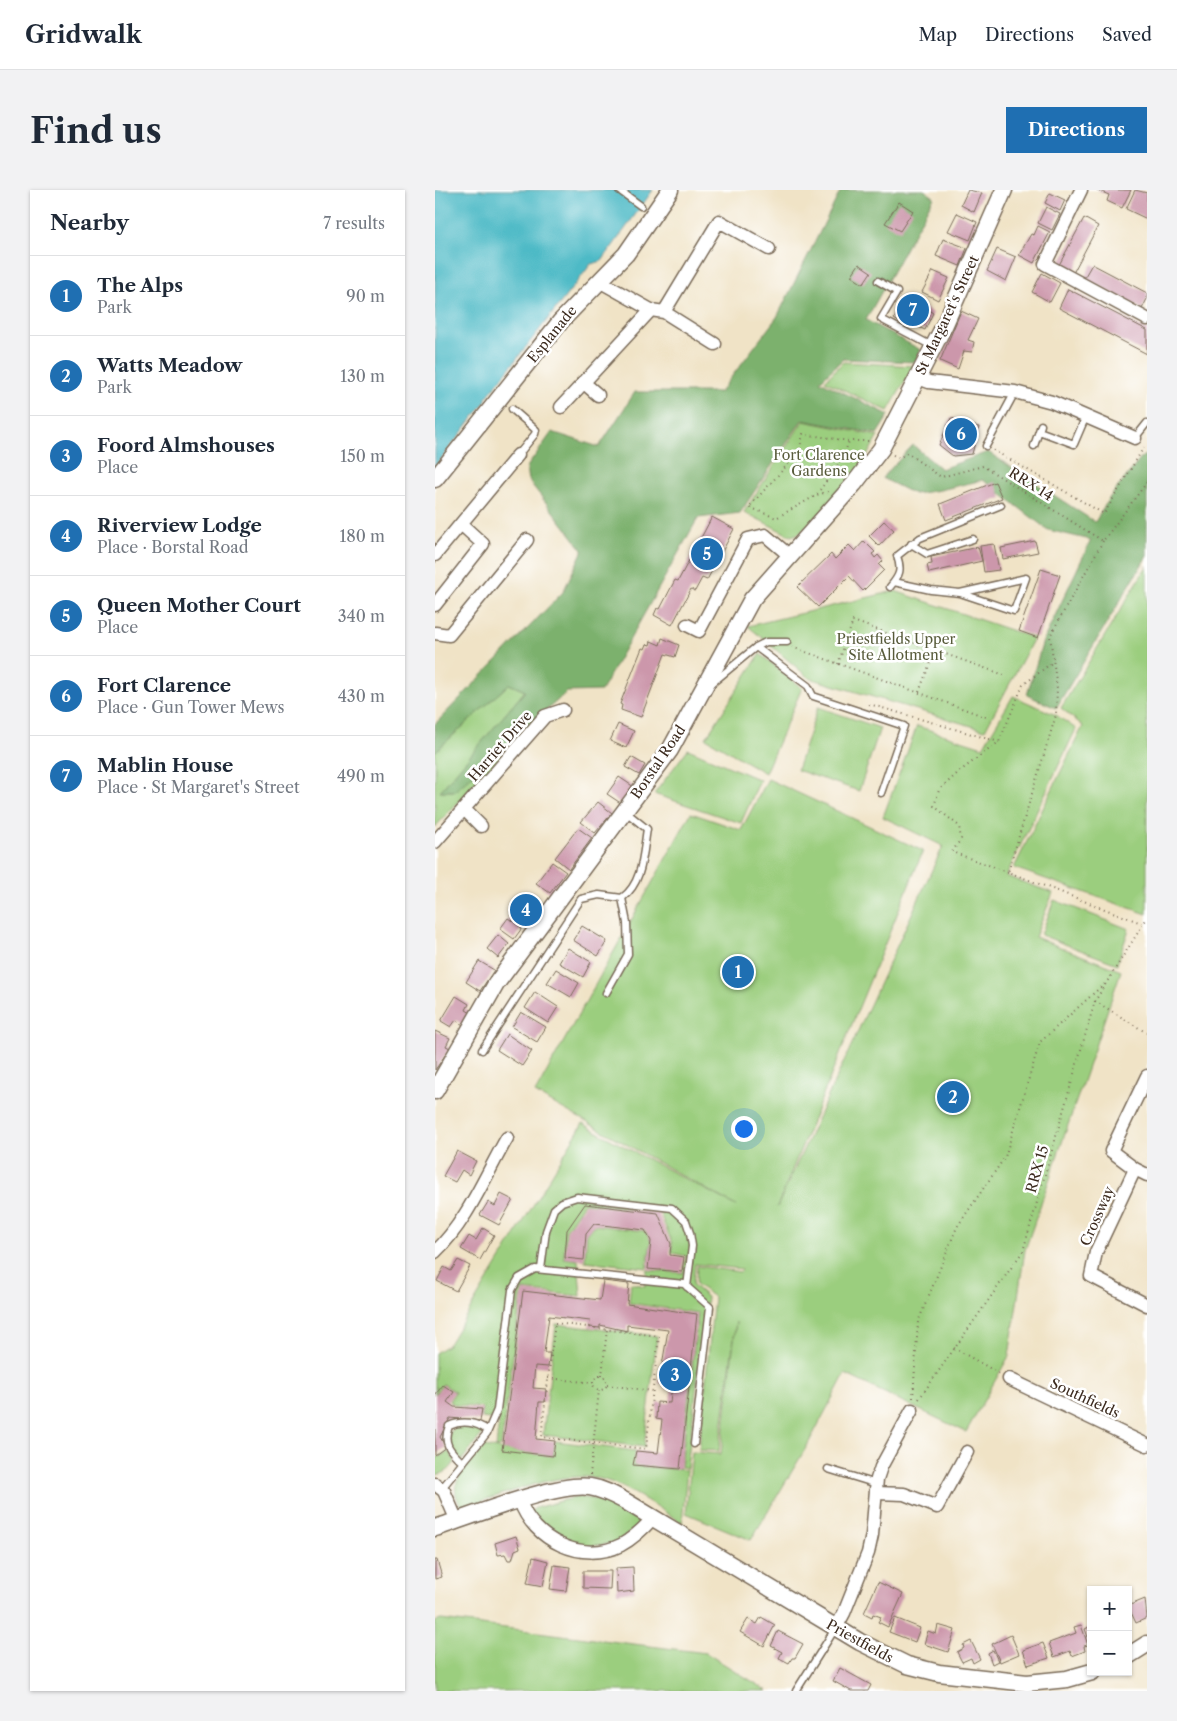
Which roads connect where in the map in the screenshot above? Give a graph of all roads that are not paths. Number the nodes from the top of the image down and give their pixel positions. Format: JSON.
{"nodes":[{"id":1,"x":619,"y":190,"type":"edge"},
{"id":2,"x":670,"y":190,"type":"edge"},
{"id":3,"x":1004,"y":190,"type":"edge"},
{"id":4,"x":1081,"y":190,"type":"edge"},
{"id":5,"x":641,"y":206,"type":"dead end"},
{"id":6,"x":769,"y":249,"type":"dead end"},
{"id":7,"x":599,"y":281,"type":"junction"},
{"id":8,"x":878,"y":281,"type":"dead end"},
{"id":9,"x":658,"y":311,"type":"junction"},
{"id":10,"x":1147,"y":320,"type":"edge"},
{"id":11,"x":715,"y":344,"type":"dead end"},
{"id":12,"x":933,"y":347,"type":"junction"},
{"id":13,"x":918,"y":378,"type":"junction"},
{"id":14,"x":583,"y":382,"type":"junction"},
{"id":15,"x":1015,"y":392,"type":"junction"},
{"id":16,"x":598,"y":395,"type":"dead end"},
{"id":17,"x":561,"y":407,"type":"dead end"},
{"id":18,"x":512,"y":409,"type":"dead end"},
{"id":19,"x":1086,"y":416,"type":"junction"},
{"id":20,"x":1147,"y":423,"type":"edge"},
{"id":21,"x":1135,"y":438,"type":"joint"},
{"id":22,"x":881,"y":443,"type":"joint"},
{"id":23,"x":986,"y":446,"type":"road end"},
{"id":24,"x":1034,"y":446,"type":"dead end"},
{"id":25,"x":518,"y":455,"type":"joint"},
{"id":26,"x":435,"y":479,"type":"edge"},
{"id":27,"x":1001,"y":505,"type":"dead end"},
{"id":28,"x":461,"y":524,"type":"junction"},
{"id":29,"x":973,"y":539,"type":"dead end"},
{"id":30,"x":527,"y":540,"type":"dead end"},
{"id":31,"x":911,"y":544,"type":"junction"},
{"id":32,"x":435,"y":555,"type":"edge"},
{"id":33,"x":790,"y":556,"type":"junction"},
{"id":34,"x":960,"y":593,"type":"junction"},
{"id":35,"x":435,"y":605,"type":"edge"},
{"id":36,"x":687,"y":625,"type":"dead end"},
{"id":37,"x":435,"y":633,"type":"edge"},
{"id":38,"x":787,"y":642,"type":"road end"},
{"id":39,"x":756,"y":647,"type":"junction"},
{"id":40,"x":701,"y":693,"type":"junction"},
{"id":41,"x":563,"y":710,"type":"dead end"},
{"id":42,"x":881,"y":793,"type":"dead end"},
{"id":43,"x":465,"y":810,"type":"junction"},
{"id":44,"x":625,"y":811,"type":"junction"},
{"id":45,"x":481,"y":826,"type":"dead end"},
{"id":46,"x":435,"y":842,"type":"edge"},
{"id":47,"x":622,"y":898,"type":"junction"},
{"id":48,"x":606,"y":993,"type":"dead end"},
{"id":49,"x":482,"y":1050,"type":"dead end"},
{"id":50,"x":1147,"y":1076,"type":"edge"},
{"id":51,"x":435,"y":1091,"type":"edge"},
{"id":52,"x":507,"y":1138,"type":"dead end"},
{"id":53,"x":1135,"y":1169,"type":"junction"},
{"id":54,"x":1147,"y":1175,"type":"edge"},
{"id":55,"x":435,"y":1252,"type":"edge"},
{"id":56,"x":541,"y":1269,"type":"junction"},
{"id":57,"x":687,"y":1287,"type":"junction"},
{"id":58,"x":1147,"y":1305,"type":"edge"},
{"id":59,"x":1009,"y":1379,"type":"road end"},
{"id":60,"x":912,"y":1410,"type":"road end"},
{"id":61,"x":487,"y":1430,"type":"junction"},
{"id":62,"x":694,"y":1444,"type":"dead end"},
{"id":63,"x":1147,"y":1445,"type":"edge"},
{"id":64,"x":967,"y":1452,"type":"dead end"},
{"id":65,"x":463,"y":1463,"type":"junction"},
{"id":66,"x":828,"y":1470,"type":"dead end"},
{"id":67,"x":438,"y":1486,"type":"edge"},
{"id":68,"x":876,"y":1489,"type":"junction"},
{"id":69,"x":519,"y":1501,"type":"junction"},
{"id":70,"x":653,"y":1518,"type":"junction"},
{"id":71,"x":457,"y":1521,"type":"junction"},
{"id":72,"x":435,"y":1528,"type":"edge"},
{"id":73,"x":836,"y":1628,"type":"junction"},
{"id":74,"x":1147,"y":1644,"type":"edge"},
{"id":75,"x":1132,"y":1653,"type":"edge"},
{"id":76,"x":1087,"y":1674,"type":"edge"},
{"id":77,"x":796,"y":1691,"type":"edge"}],
"edges":[{"from":1,"to":5,"type":"lane"},
{"from":2,"to":7,"type":"street","name":"Esplanade"},
{"from":3,"to":12,"type":"street","name":"St Margaret's Street"},
{"from":4,"to":10,"type":"street"},
{"from":6,"to":9,"type":"street"},
{"from":7,"to":9,"type":"street"},
{"from":7,"to":26,"type":"street","name":"Esplanade"},
{"from":8,"to":12,"type":"lane"},
{"from":9,"to":11,"type":"street"},
{"from":9,"to":14,"type":"street"},
{"from":12,"to":13,"type":"street","name":"St Margaret's Street"},
{"from":13,"to":15,"type":"street"},
{"from":13,"to":22,"type":"street","name":"St Margaret's Street"},
{"from":14,"to":16,"type":"street"},
{"from":14,"to":17,"type":"street"},
{"from":15,"to":19,"type":"street"},
{"from":15,"to":23,"type":"lane"},
{"from":18,"to":25,"type":"lane"},
{"from":19,"to":21,"type":"street"},
{"from":19,"to":24,"type":"lane"},
{"from":20,"to":21,"type":"lane"},
{"from":22,"to":33,"type":"street","name":"Borstal Road"},
{"from":25,"to":28,"type":"street"},
{"from":27,"to":31,"type":"lane"},
{"from":28,"to":32,"type":"street"},
{"from":28,"to":35,"type":"street"},
{"from":29,"to":31,"type":"lane"},
{"from":30,"to":37,"type":"street"},
{"from":31,"to":34,"type":"lane"},
{"from":33,"to":36,"type":"street"},
{"from":33,"to":40,"type":"street","name":"Borstal Road"},
{"from":34,"to":34,"type":"lane"},
{"from":38,"to":39,"type":"lane"},
{"from":39,"to":40,"type":"lane"},
{"from":39,"to":42,"type":"lane"},
{"from":40,"to":44,"type":"street","name":"Borstal Road"},
{"from":41,"to":43,"type":"street","name":"Harriet Drive"},
{"from":43,"to":45,"type":"street"},
{"from":43,"to":46,"type":"street","name":"Harriet Drive"},
{"from":44,"to":47,"type":"lane"},
{"from":44,"to":51,"type":"street","name":"Borstal Road"},
{"from":47,"to":48,"type":"lane"},
{"from":47,"to":49,"type":"lane"},
{"from":50,"to":53,"type":"street"},
{"from":52,"to":55,"type":"street"},
{"from":53,"to":54,"type":"street"},
{"from":53,"to":58,"type":"street","name":"Crossway"},
{"from":56,"to":57,"type":"lane"},
{"from":56,"to":57,"type":"lane"},
{"from":56,"to":61,"type":"lane"},
{"from":57,"to":62,"type":"lane"},
{"from":59,"to":63,"type":"street","name":"Southfields"},
{"from":60,"to":68,"type":"street"},
{"from":61,"to":65,"type":"lane"},
{"from":61,"to":65,"type":"lane"},
{"from":64,"to":68,"type":"street"},
{"from":65,"to":67,"type":"lane"},
{"from":66,"to":68,"type":"lane"},
{"from":67,"to":71,"type":"street"},
{"from":68,"to":73,"type":"street"},
{"from":69,"to":70,"type":"street","name":"Priestfields"},
{"from":69,"to":70,"type":"street"},
{"from":69,"to":71,"type":"street","name":"Priestfields"},
{"from":70,"to":73,"type":"street","name":"Priestfields"},
{"from":71,"to":72,"type":"street","name":"Priestfields"},
{"from":73,"to":76,"type":"street","name":"Priestfields"},
{"from":73,"to":77,"type":"lane"},
{"from":74,"to":75,"type":"street"}]}
